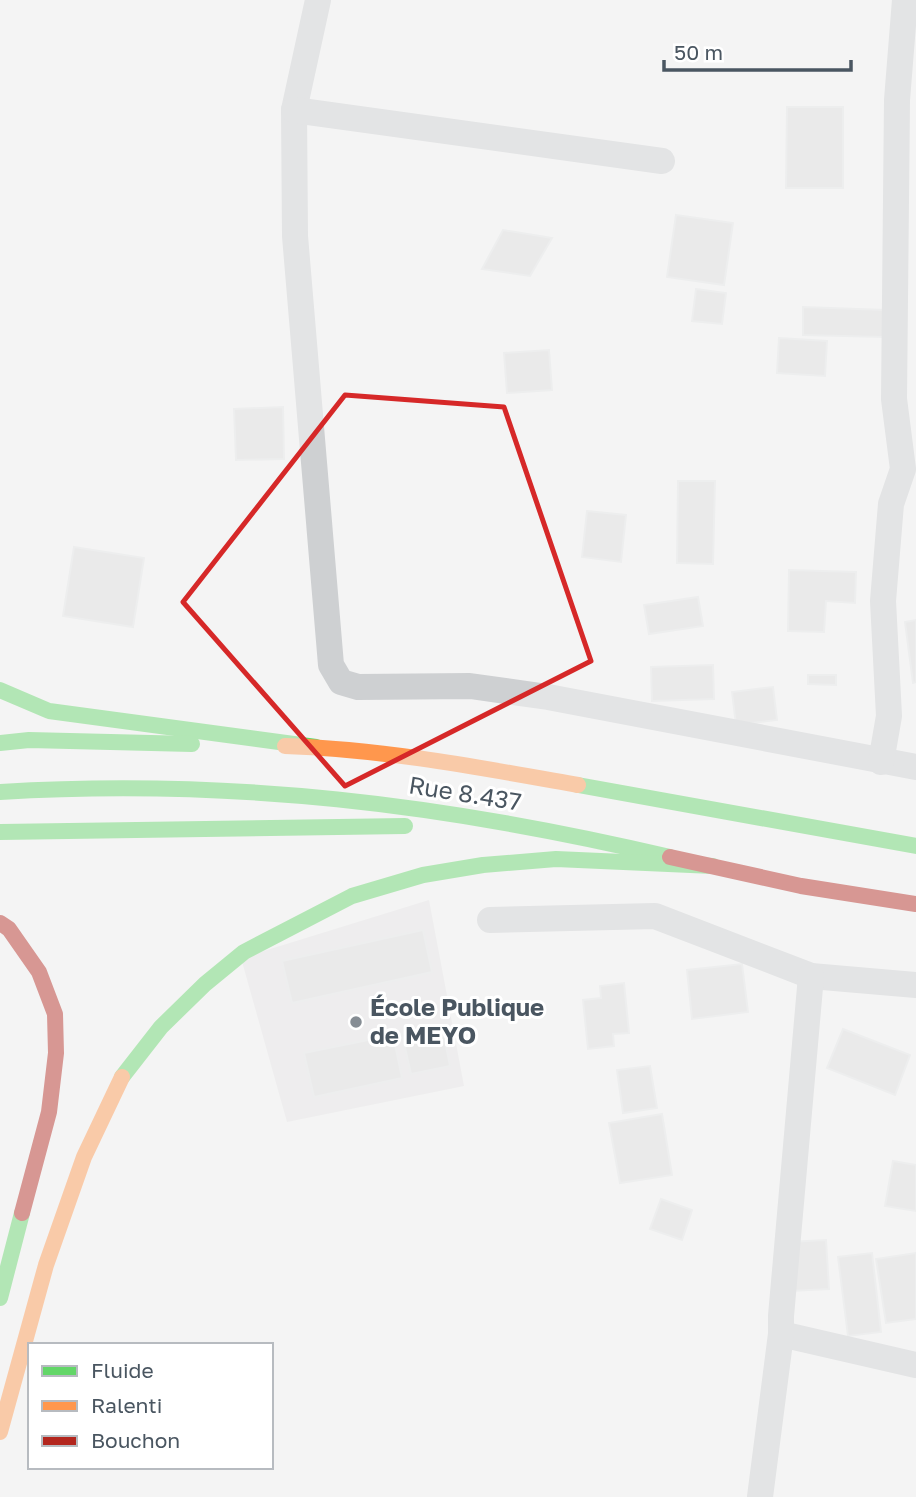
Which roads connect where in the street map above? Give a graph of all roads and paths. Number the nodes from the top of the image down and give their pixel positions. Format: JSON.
{"nodes":[{"id":1,"x":317,"y":0,"type":"edge"},
{"id":2,"x":905,"y":0,"type":"edge"},
{"id":3,"x":294,"y":110,"type":"junction"},
{"id":4,"x":662,"y":161,"type":"dead end"},
{"id":5,"x":0,"y":690,"type":"edge"},
{"id":6,"x":0,"y":743,"type":"edge"},
{"id":7,"x":316,"y":747,"type":"junction"},
{"id":8,"x":881,"y":762,"type":"junction"},
{"id":9,"x":916,"y":767,"type":"edge"},
{"id":10,"x":0,"y":792,"type":"edge"},
{"id":11,"x":521,"y":825,"type":"junction"},
{"id":12,"x":0,"y":832,"type":"edge"},
{"id":13,"x":916,"y":846,"type":"edge"},
{"id":14,"x":713,"y":866,"type":"junction"},
{"id":15,"x":916,"y":904,"type":"edge"},
{"id":16,"x":490,"y":920,"type":"dead end"},
{"id":17,"x":0,"y":923,"type":"edge"},
{"id":18,"x":811,"y":976,"type":"junction"},
{"id":19,"x":916,"y":985,"type":"edge"},
{"id":20,"x":0,"y":1298,"type":"edge"},
{"id":21,"x":781,"y":1334,"type":"junction"},
{"id":22,"x":916,"y":1365,"type":"edge"},
{"id":23,"x":0,"y":1432,"type":"edge"},
{"id":24,"x":760,"y":1497,"type":"edge"}],
"edges":[{"from":1,"to":3,"type":"street"},
{"from":2,"to":8,"type":"street"},
{"from":3,"to":4,"type":"street"},
{"from":3,"to":8,"type":"street"},
{"from":5,"to":7,"type":"main road"},
{"from":6,"to":7,"type":"main road","name":"Rue 8.437"},
{"from":7,"to":13,"type":"main road","name":"Rue 8.437"},
{"from":8,"to":9,"type":"street"},
{"from":10,"to":11,"type":"main road","name":"Rue 8.437"},
{"from":11,"to":12,"type":"main road"},
{"from":11,"to":14,"type":"main road","name":"Rue 8.437"},
{"from":14,"to":15,"type":"main road","name":"Rue 8.437"},
{"from":14,"to":23,"type":"main road"},
{"from":16,"to":18,"type":"street"},
{"from":17,"to":20,"type":"main road"},
{"from":18,"to":19,"type":"street"},
{"from":18,"to":21,"type":"street"},
{"from":21,"to":22,"type":"street"},
{"from":21,"to":24,"type":"street"}]}
